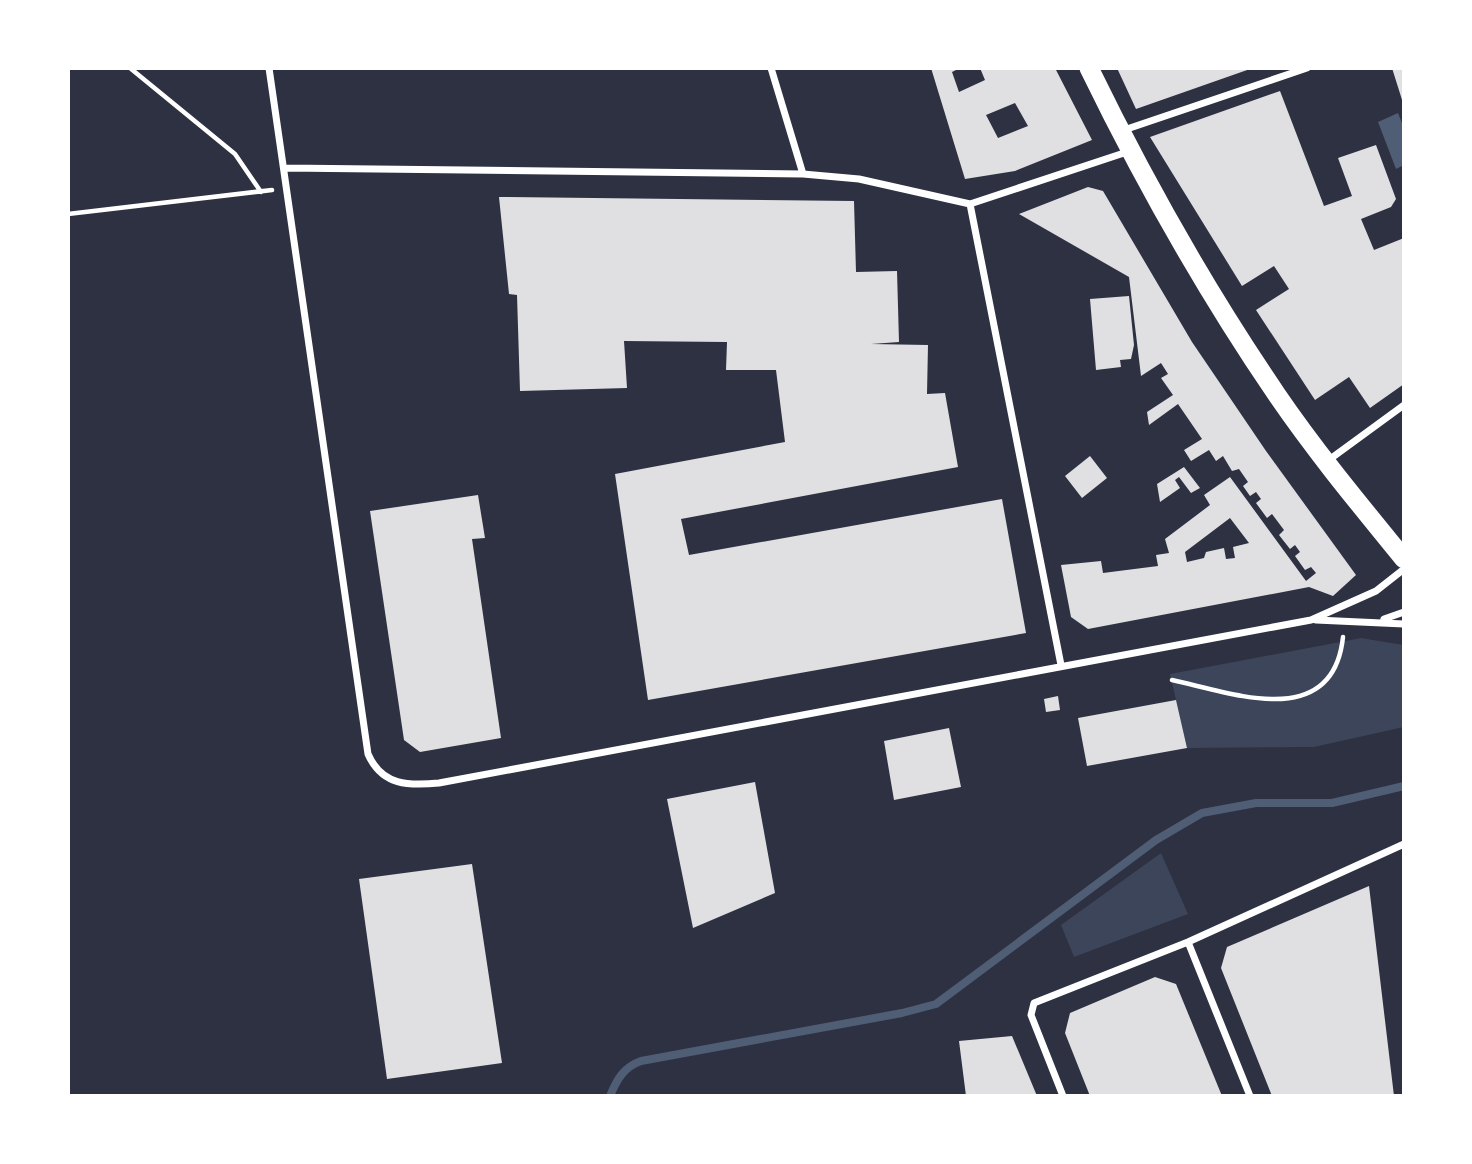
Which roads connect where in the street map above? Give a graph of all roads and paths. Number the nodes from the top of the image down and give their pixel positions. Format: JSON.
{"nodes":[{"id":1,"x":130,"y":68,"type":"edge"},
{"id":2,"x":269,"y":68,"type":"edge"},
{"id":3,"x":771,"y":68,"type":"edge"},
{"id":4,"x":1088,"y":68,"type":"edge"},
{"id":5,"x":1273,"y":68,"type":"edge"},
{"id":6,"x":1307,"y":68,"type":"edge"},
{"id":7,"x":1276,"y":78,"type":"junction"},
{"id":8,"x":1120,"y":132,"type":"junction"},
{"id":9,"x":1130,"y":151,"type":"junction"},
{"id":10,"x":285,"y":168,"type":"junction"},
{"id":11,"x":803,"y":174,"type":"junction"},
{"id":12,"x":287,"y":187,"type":"junction"},
{"id":13,"x":261,"y":192,"type":"junction"},
{"id":14,"x":970,"y":204,"type":"junction"},
{"id":15,"x":68,"y":214,"type":"edge"},
{"id":16,"x":1404,"y":405,"type":"edge"},
{"id":17,"x":1325,"y":462,"type":"junction"},
{"id":18,"x":1404,"y":559,"type":"edge"},
{"id":19,"x":1404,"y":569,"type":"edge"},
{"id":20,"x":1404,"y":612,"type":"edge"},
{"id":21,"x":1311,"y":620,"type":"junction"},
{"id":22,"x":1377,"y":621,"type":"junction"},
{"id":23,"x":1344,"y":622,"type":"junction"},
{"id":24,"x":1404,"y":624,"type":"edge"},
{"id":25,"x":1061,"y":665,"type":"junction"},
{"id":26,"x":1172,"y":680,"type":"dead end"},
{"id":27,"x":1404,"y":844,"type":"edge"},
{"id":28,"x":1188,"y":942,"type":"junction"},
{"id":29,"x":1063,"y":1096,"type":"edge"},
{"id":30,"x":1250,"y":1096,"type":"edge"}],
"edges":[{"from":1,"to":13,"type":"path"},
{"from":2,"to":10,"type":"street"},
{"from":3,"to":11,"type":"street"},
{"from":4,"to":8,"type":"highway"},
{"from":5,"to":7,"type":"street"},
{"from":6,"to":7,"type":"street"},
{"from":7,"to":8,"type":"street"},
{"from":8,"to":9,"type":"highway"},
{"from":9,"to":14,"type":"street"},
{"from":9,"to":17,"type":"highway"},
{"from":10,"to":11,"type":"street"},
{"from":10,"to":12,"type":"street"},
{"from":11,"to":14,"type":"street"},
{"from":12,"to":13,"type":"path"},
{"from":12,"to":25,"type":"street"},
{"from":13,"to":15,"type":"path"},
{"from":14,"to":25,"type":"street"},
{"from":16,"to":17,"type":"street"},
{"from":17,"to":18,"type":"highway"},
{"from":19,"to":21,"type":"street"},
{"from":20,"to":22,"type":"street"},
{"from":21,"to":23,"type":"street"},
{"from":21,"to":25,"type":"street"},
{"from":22,"to":23,"type":"street"},
{"from":22,"to":24,"type":"street"},
{"from":23,"to":26,"type":"path"},
{"from":27,"to":28,"type":"street"},
{"from":28,"to":29,"type":"street"},
{"from":28,"to":30,"type":"street"}]}
